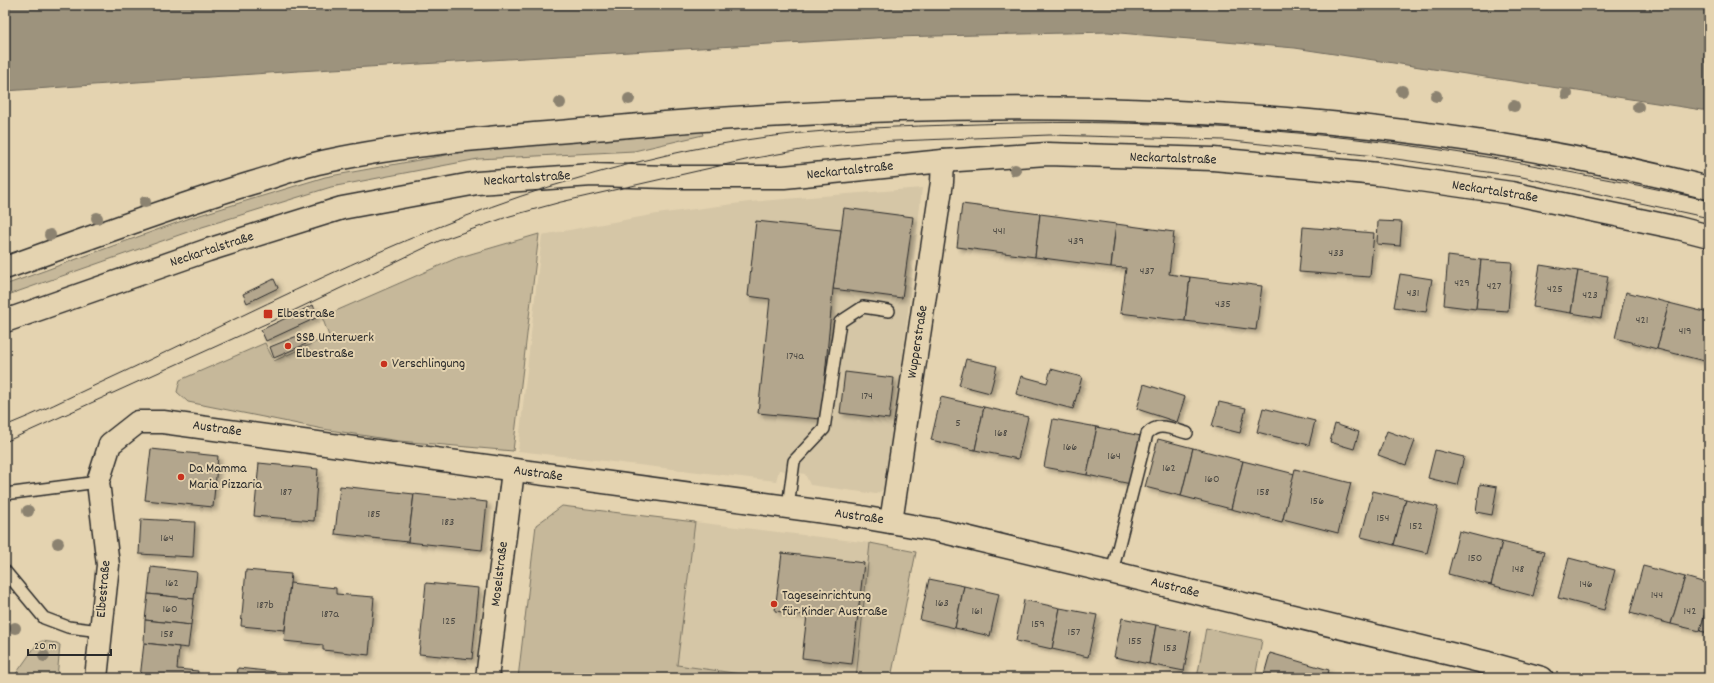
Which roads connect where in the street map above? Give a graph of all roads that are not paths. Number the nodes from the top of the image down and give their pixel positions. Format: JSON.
{"nodes":[{"id":1,"x":943,"y":161,"type":"junction"},
{"id":2,"x":1709,"y":188,"type":"edge"},
{"id":3,"x":1709,"y":236,"type":"edge"},
{"id":4,"x":5,"y":268,"type":"edge"},
{"id":5,"x":889,"y":310,"type":"dead end"},
{"id":6,"x":5,"y":320,"type":"edge"},
{"id":7,"x":163,"y":422,"type":"joint"},
{"id":8,"x":1187,"y":433,"type":"dead end"},
{"id":9,"x":513,"y":471,"type":"junction"},
{"id":10,"x":98,"y":482,"type":"junction"},
{"id":11,"x":5,"y":494,"type":"edge"},
{"id":12,"x":788,"y":507,"type":"junction"},
{"id":13,"x":891,"y":522,"type":"junction"},
{"id":14,"x":5,"y":571,"type":"edge"},
{"id":15,"x":1112,"y":572,"type":"junction"},
{"id":16,"x":100,"y":631,"type":"junction"},
{"id":17,"x":96,"y":678,"type":"edge"},
{"id":18,"x":487,"y":678,"type":"edge"},
{"id":19,"x":1542,"y":678,"type":"edge"}],
"edges":[{"from":1,"to":3,"type":"main road","name":"Neckartalstraße"},
{"from":1,"to":6,"type":"main road","name":"Neckartalstraße"},
{"from":1,"to":13,"type":"main road","name":"Wupperstraße"},
{"from":2,"to":4,"type":"main road"},
{"from":5,"to":12,"type":"lane"},
{"from":7,"to":9,"type":"main road","name":"Austraße"},
{"from":7,"to":10,"type":"main road","name":"Elbestraße"},
{"from":8,"to":15,"type":"lane"},
{"from":9,"to":12,"type":"main road","name":"Austraße"},
{"from":9,"to":18,"type":"main road","name":"Moselstraße"},
{"from":10,"to":11,"type":"lane"},
{"from":10,"to":16,"type":"main road","name":"Elbestraße"},
{"from":12,"to":13,"type":"main road","name":"Austraße"},
{"from":13,"to":15,"type":"main road","name":"Austraße"},
{"from":14,"to":16,"type":"lane"},
{"from":15,"to":19,"type":"main road","name":"Austraße"},
{"from":16,"to":17,"type":"main road","name":"Elbestraße"}]}
